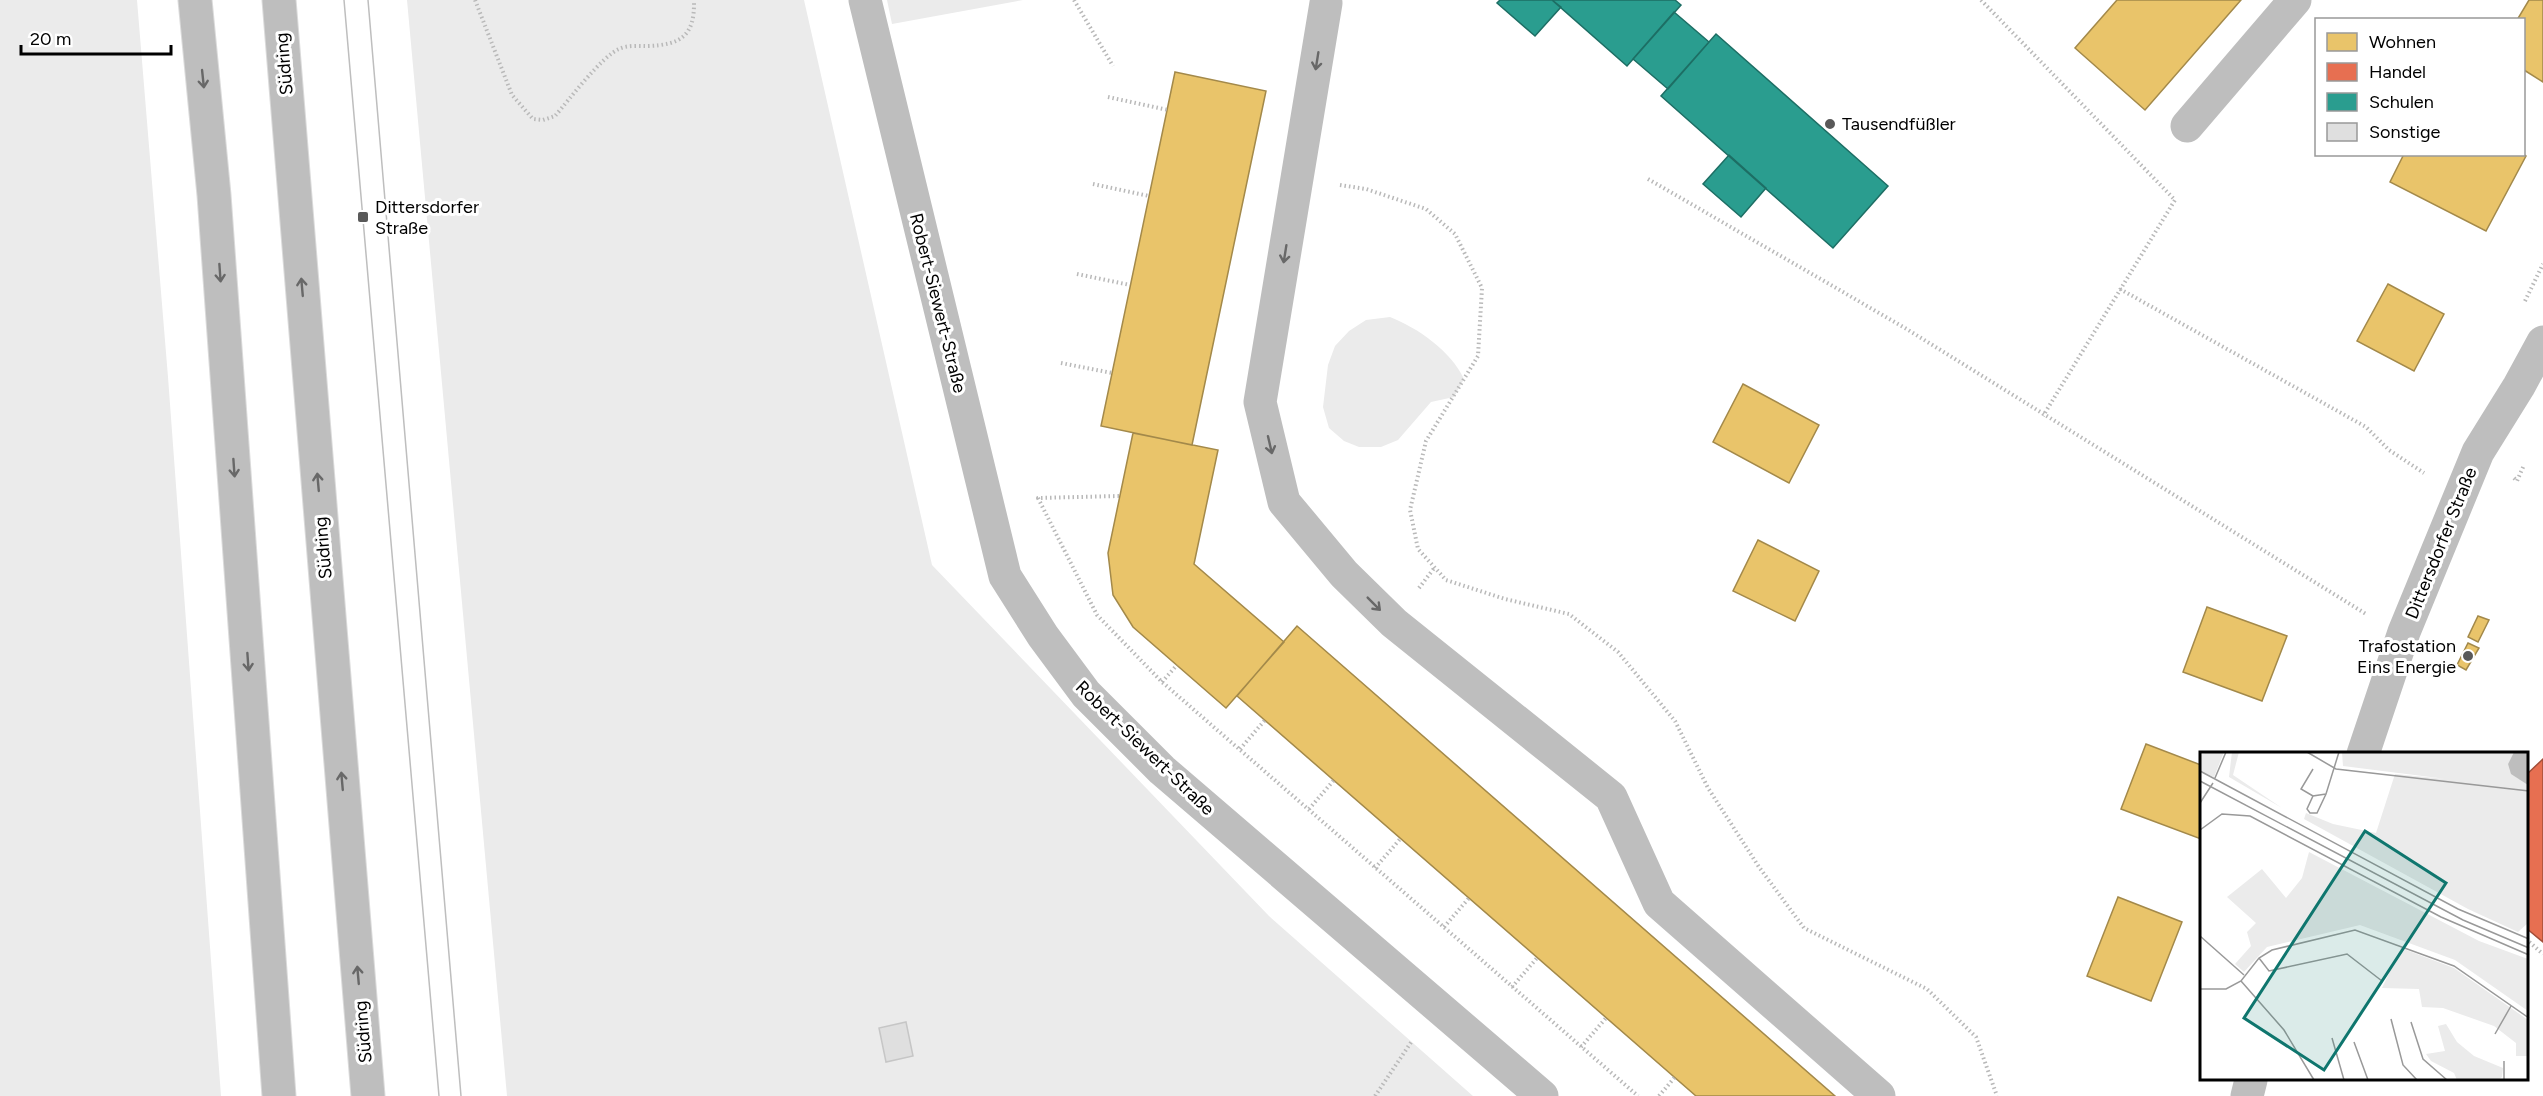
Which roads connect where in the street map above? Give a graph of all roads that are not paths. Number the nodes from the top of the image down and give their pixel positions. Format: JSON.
{"nodes":[{"id":1,"x":195,"y":0,"type":"edge"},
{"id":2,"x":279,"y":0,"type":"edge"},
{"id":3,"x":865,"y":0,"type":"edge"},
{"id":4,"x":2295,"y":0,"type":"edge"},
{"id":5,"x":1326,"y":3,"type":"dead end"},
{"id":6,"x":2187,"y":126,"type":"dead end"},
{"id":7,"x":2543,"y":342,"type":"edge"},
{"id":8,"x":2364,"y":752,"type":"edge"},
{"id":9,"x":2251,"y":1081,"type":"edge"},
{"id":10,"x":279,"y":1096,"type":"edge"},
{"id":11,"x":368,"y":1096,"type":"edge"},
{"id":12,"x":1542,"y":1096,"type":"edge"},
{"id":13,"x":1879,"y":1096,"type":"edge"},
{"id":14,"x":2247,"y":1096,"type":"edge"}],
"edges":[{"from":1,"to":10,"type":"main road","one_way":true},
{"from":11,"to":2,"type":"main road","name":"Südring","one_way":true},
{"from":3,"to":12,"type":"main road","name":"Robert-Siewert-Straße"},
{"from":4,"to":6,"type":"main road"},
{"from":5,"to":13,"type":"main road","one_way":true},
{"from":7,"to":8,"type":"main road","name":"Dittersdorfer Straße"},
{"from":9,"to":14,"type":"main road"}]}
